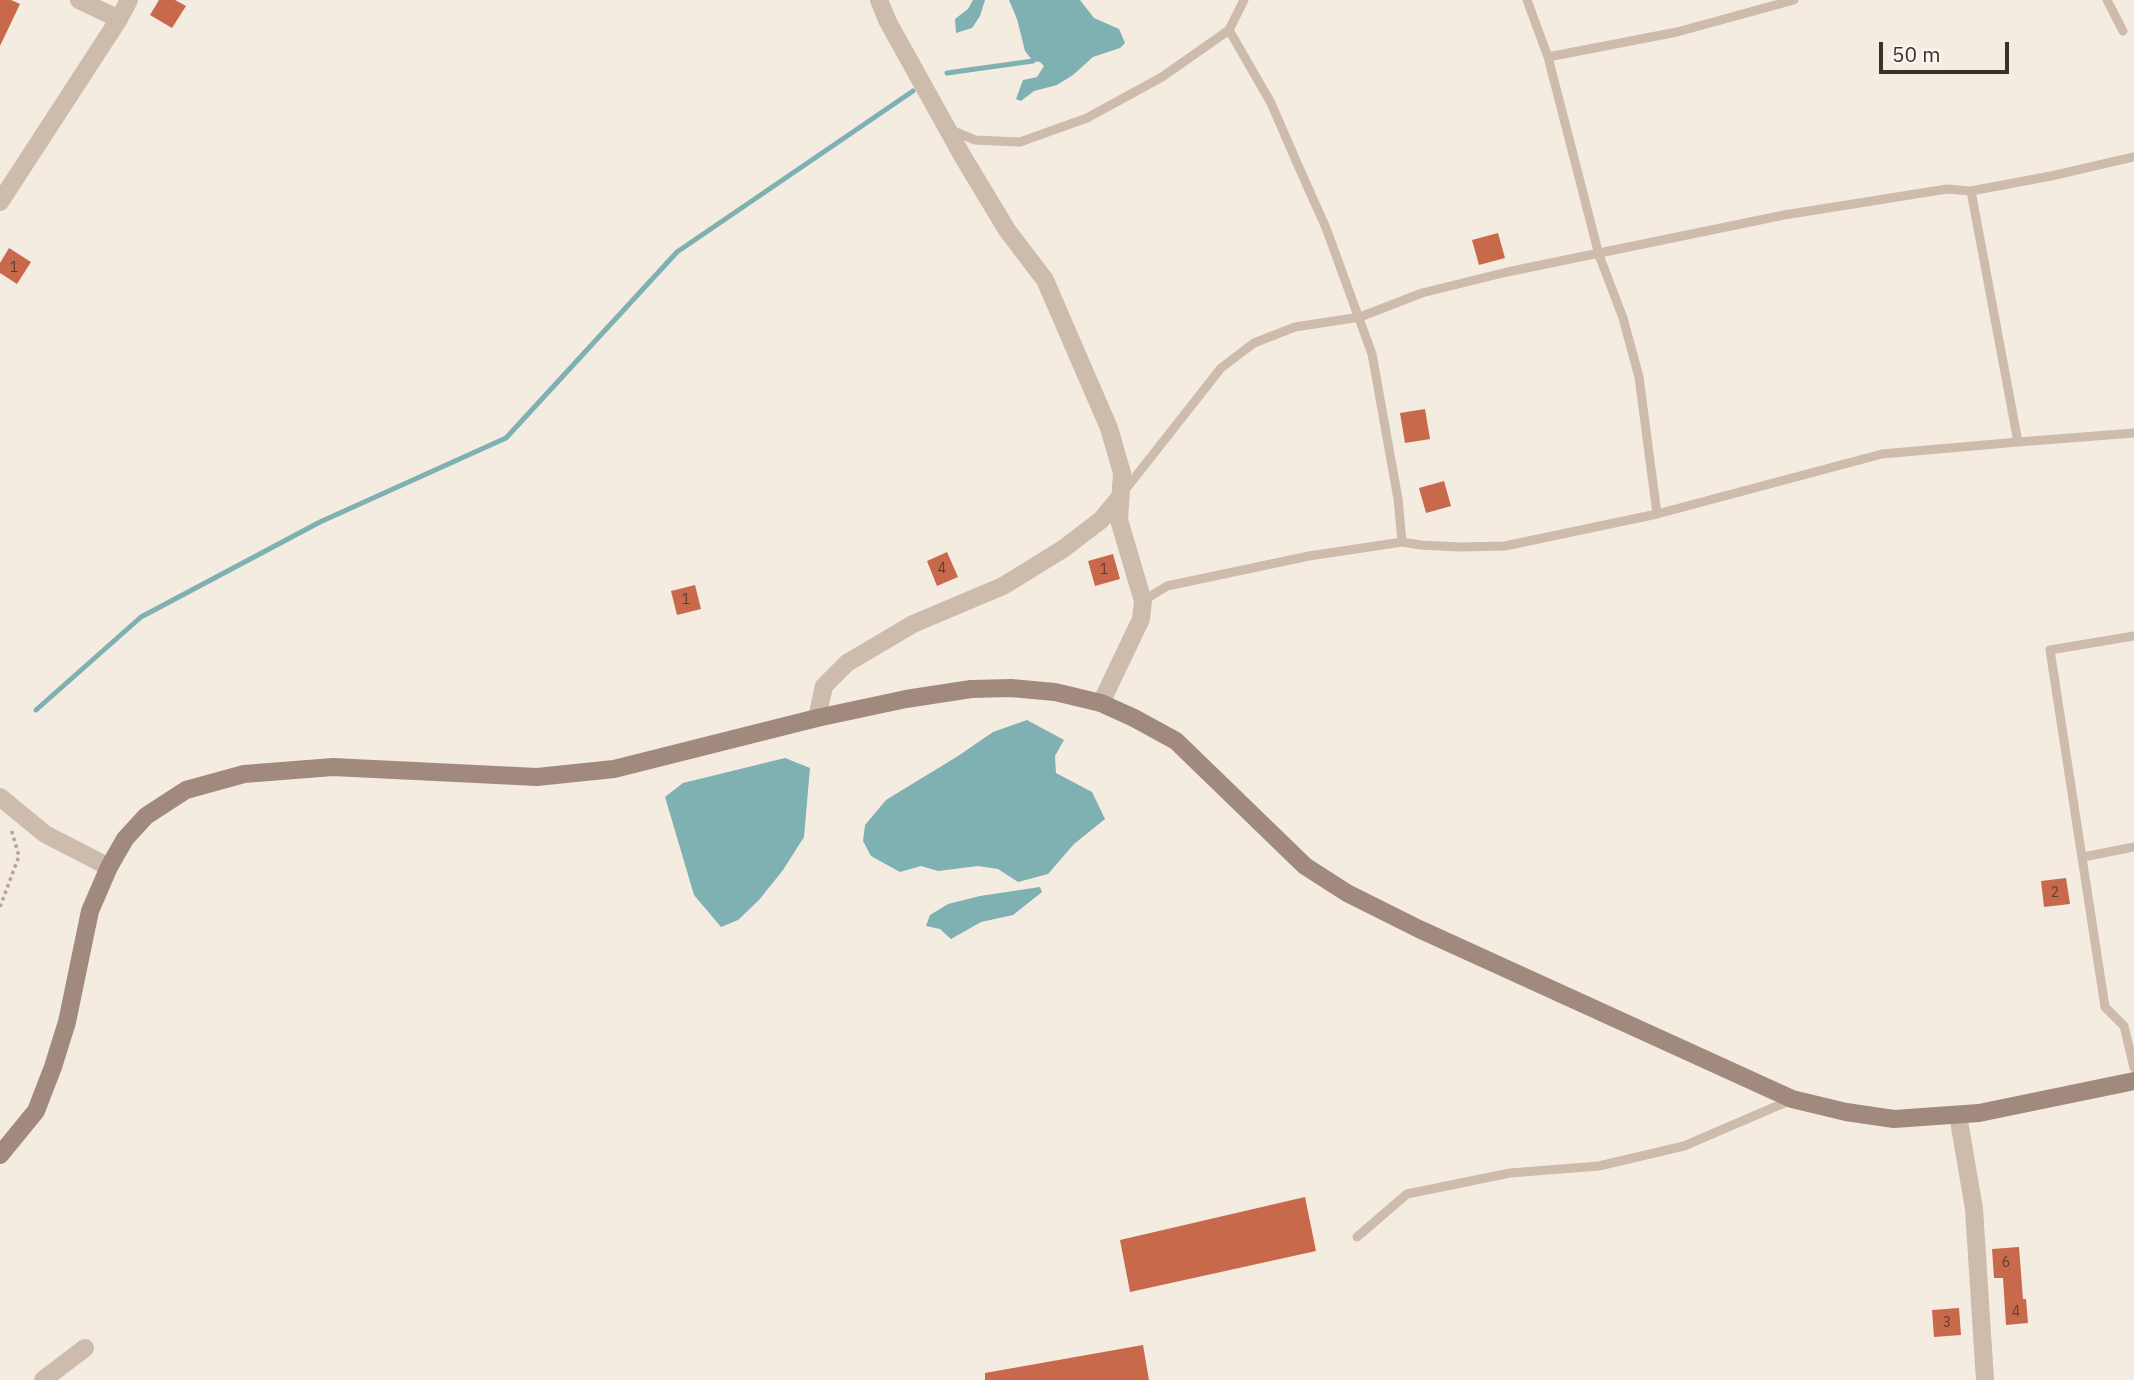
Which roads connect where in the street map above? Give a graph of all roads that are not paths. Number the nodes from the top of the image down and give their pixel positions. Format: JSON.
{"nodes":[{"id":1,"x":79,"y":0,"type":"edge"},
{"id":2,"x":129,"y":0,"type":"edge"},
{"id":3,"x":879,"y":0,"type":"edge"},
{"id":4,"x":1244,"y":0,"type":"edge"},
{"id":5,"x":1527,"y":0,"type":"edge"},
{"id":6,"x":1794,"y":0,"type":"edge"},
{"id":7,"x":2108,"y":0,"type":"edge"},
{"id":8,"x":119,"y":19,"type":"junction"},
{"id":9,"x":1229,"y":30,"type":"junction"},
{"id":10,"x":2123,"y":32,"type":"dead end"},
{"id":11,"x":1548,"y":57,"type":"junction"},
{"id":12,"x":941,"y":116,"type":"junction"},
{"id":13,"x":2134,"y":157,"type":"edge"},
{"id":14,"x":1971,"y":191,"type":"junction"},
{"id":15,"x":0,"y":204,"type":"edge"},
{"id":16,"x":1599,"y":255,"type":"junction"},
{"id":17,"x":1360,"y":317,"type":"junction"},
{"id":18,"x":2134,"y":433,"type":"edge"},
{"id":19,"x":2018,"y":442,"type":"junction"},
{"id":20,"x":1120,"y":497,"type":"junction"},
{"id":21,"x":1657,"y":514,"type":"junction"},
{"id":22,"x":1402,"y":542,"type":"junction"},
{"id":23,"x":1143,"y":601,"type":"junction"},
{"id":24,"x":2134,"y":636,"type":"edge"},
{"id":25,"x":1101,"y":703,"type":"junction"},
{"id":26,"x":817,"y":718,"type":"junction"},
{"id":27,"x":1,"y":798,"type":"edge"},
{"id":28,"x":2134,"y":847,"type":"edge"},
{"id":29,"x":2083,"y":857,"type":"junction"},
{"id":30,"x":109,"y":867,"type":"junction"},
{"id":31,"x":2134,"y":1068,"type":"edge"},
{"id":32,"x":2134,"y":1081,"type":"edge"},
{"id":33,"x":1792,"y":1099,"type":"junction"},
{"id":34,"x":1958,"y":1115,"type":"junction"},
{"id":35,"x":0,"y":1155,"type":"edge"},
{"id":36,"x":1357,"y":1237,"type":"dead end"},
{"id":37,"x":85,"y":1348,"type":"dead end"},
{"id":38,"x":43,"y":1380,"type":"edge"},
{"id":39,"x":1985,"y":1380,"type":"edge"}],
"edges":[{"from":1,"to":8,"type":"street"},
{"from":2,"to":8,"type":"street"},
{"from":3,"to":12,"type":"street"},
{"from":4,"to":9,"type":"lane"},
{"from":5,"to":11,"type":"lane"},
{"from":6,"to":11,"type":"lane"},
{"from":7,"to":10,"type":"lane"},
{"from":8,"to":15,"type":"street"},
{"from":9,"to":12,"type":"lane"},
{"from":9,"to":17,"type":"lane"},
{"from":11,"to":16,"type":"lane"},
{"from":12,"to":20,"type":"street"},
{"from":13,"to":14,"type":"lane"},
{"from":14,"to":16,"type":"lane"},
{"from":14,"to":19,"type":"lane"},
{"from":16,"to":17,"type":"lane"},
{"from":16,"to":21,"type":"lane"},
{"from":17,"to":20,"type":"lane"},
{"from":17,"to":22,"type":"lane"},
{"from":18,"to":19,"type":"lane"},
{"from":19,"to":21,"type":"lane"},
{"from":20,"to":23,"type":"street"},
{"from":20,"to":26,"type":"street"},
{"from":21,"to":22,"type":"lane"},
{"from":22,"to":23,"type":"lane"},
{"from":23,"to":25,"type":"street"},
{"from":24,"to":29,"type":"lane"},
{"from":25,"to":26,"type":"main road"},
{"from":25,"to":33,"type":"main road"},
{"from":26,"to":30,"type":"main road"},
{"from":27,"to":30,"type":"street"},
{"from":28,"to":29,"type":"lane"},
{"from":29,"to":31,"type":"lane"},
{"from":30,"to":35,"type":"main road"},
{"from":32,"to":34,"type":"main road"},
{"from":33,"to":34,"type":"main road"},
{"from":33,"to":36,"type":"lane"},
{"from":34,"to":39,"type":"street"},
{"from":37,"to":38,"type":"street"}]}
